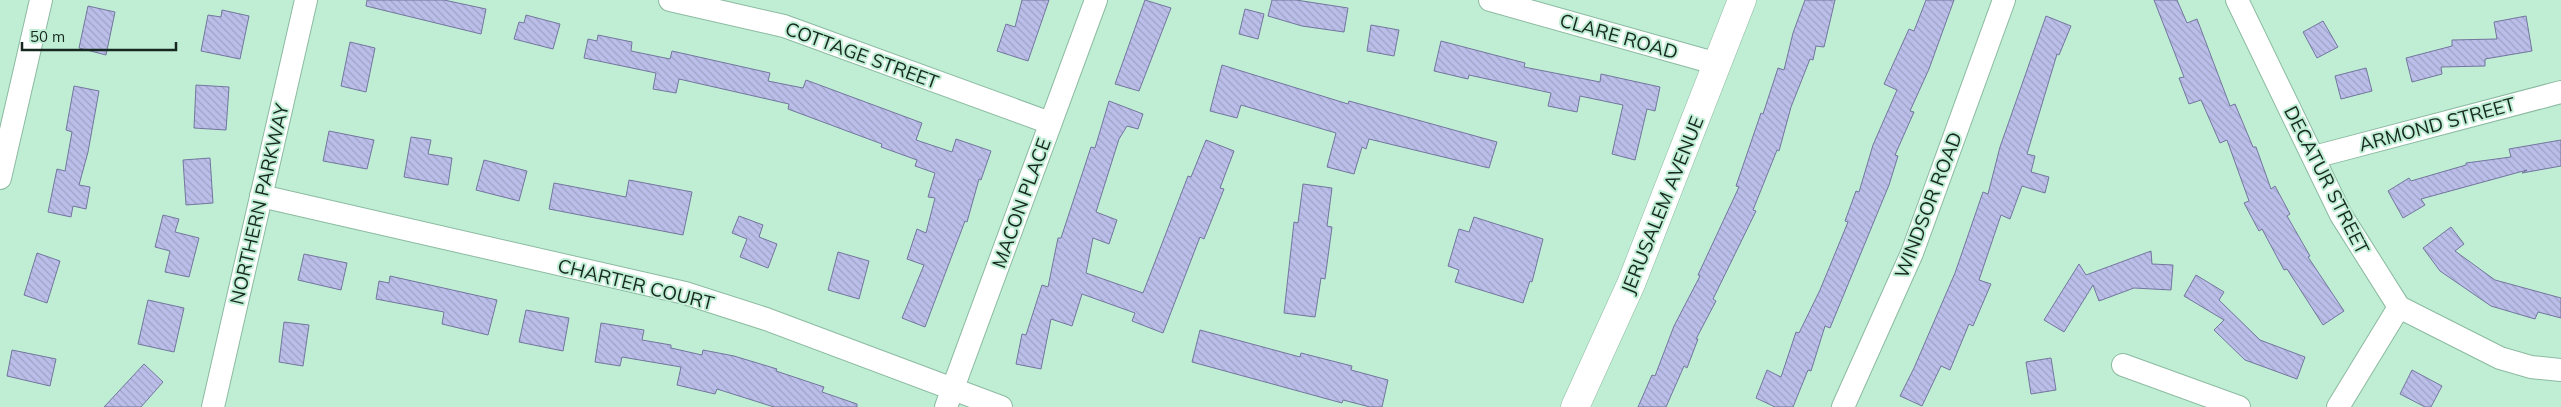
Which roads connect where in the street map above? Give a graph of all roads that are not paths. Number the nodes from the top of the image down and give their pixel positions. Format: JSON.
{"nodes":[{"id":1,"x":41,"y":0,"type":"edge"},
{"id":2,"x":306,"y":0,"type":"edge"},
{"id":3,"x":670,"y":0,"type":"edge"},
{"id":4,"x":1096,"y":0,"type":"edge"},
{"id":5,"x":1490,"y":0,"type":"edge"},
{"id":6,"x":1742,"y":0,"type":"edge"},
{"id":7,"x":2004,"y":0,"type":"edge"},
{"id":8,"x":2237,"y":0,"type":"edge"},
{"id":9,"x":1718,"y":64,"type":"junction"},
{"id":10,"x":2561,"y":92,"type":"edge"},
{"id":11,"x":1050,"y":123,"type":"junction"},
{"id":12,"x":2314,"y":156,"type":"junction"},
{"id":13,"x":0,"y":178,"type":"edge"},
{"id":14,"x":261,"y":196,"type":"junction"},
{"id":15,"x":2400,"y":307,"type":"junction"},
{"id":16,"x":2123,"y":365,"type":"dead end"},
{"id":17,"x":2561,"y":370,"type":"edge"},
{"id":18,"x":949,"y":398,"type":"edge"},
{"id":19,"x":213,"y":407,"type":"edge"},
{"id":20,"x":1001,"y":407,"type":"edge"},
{"id":21,"x":1575,"y":407,"type":"edge"},
{"id":22,"x":1843,"y":407,"type":"edge"},
{"id":23,"x":2239,"y":407,"type":"edge"},
{"id":24,"x":2338,"y":407,"type":"edge"}],
"edges":[{"from":1,"to":13,"type":"street"},
{"from":2,"to":14,"type":"street","name":"NORTHERN PARKWAY"},
{"from":3,"to":11,"type":"street","name":"COTTAGE STREET"},
{"from":4,"to":11,"type":"street","name":"MACON PLACE"},
{"from":5,"to":9,"type":"street","name":"CLARE ROAD"},
{"from":6,"to":9,"type":"main road","name":"JERUSALEM AVENUE"},
{"from":7,"to":22,"type":"street","name":"WINDSOR ROAD"},
{"from":8,"to":12,"type":"street","name":"DECATUR STREET"},
{"from":9,"to":21,"type":"main road","name":"JERUSALEM AVENUE"},
{"from":10,"to":12,"type":"street","name":"ARMOND STREET"},
{"from":11,"to":18,"type":"street","name":"MACON PLACE"},
{"from":12,"to":15,"type":"street","name":"DECATUR STREET"},
{"from":14,"to":18,"type":"street","name":"CHARTER COURT"},
{"from":14,"to":19,"type":"street","name":"NORTHERN PARKWAY"},
{"from":15,"to":17,"type":"street"},
{"from":15,"to":24,"type":"street"},
{"from":16,"to":23,"type":"street"},
{"from":18,"to":20,"type":"street","name":"CHARTER COURT"}]}
